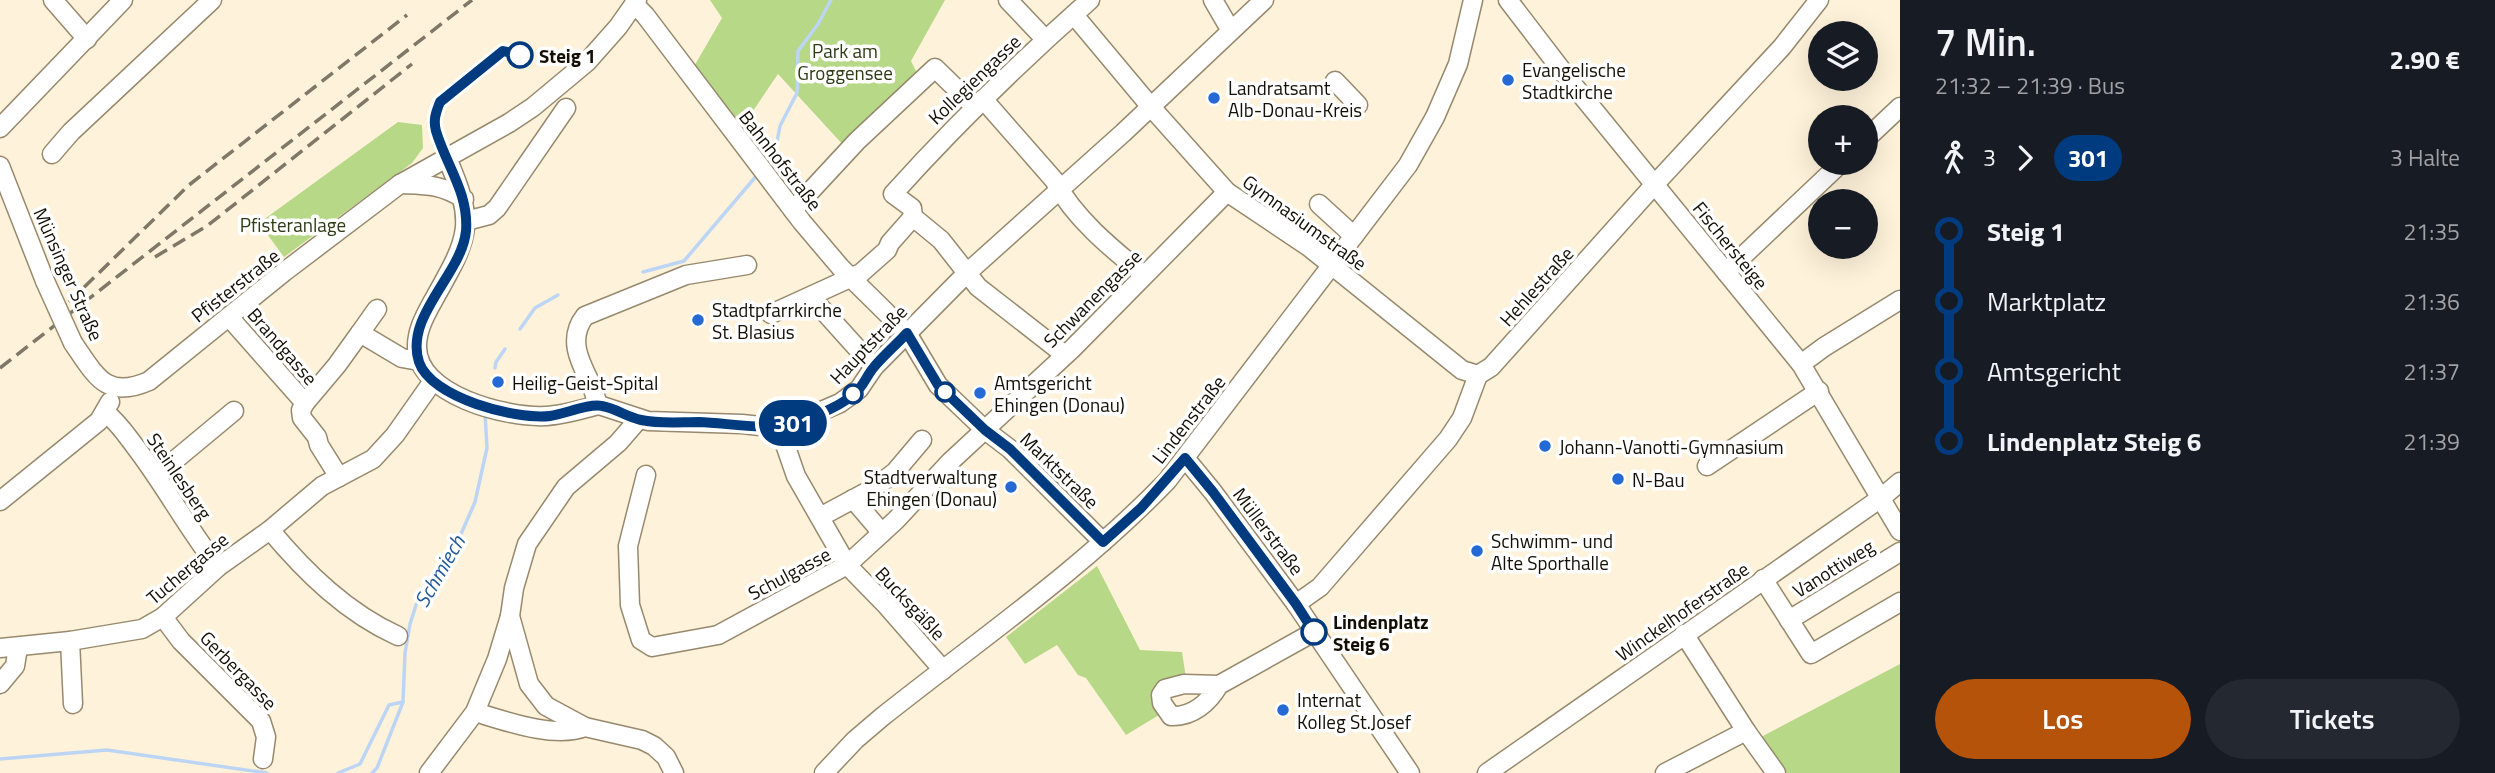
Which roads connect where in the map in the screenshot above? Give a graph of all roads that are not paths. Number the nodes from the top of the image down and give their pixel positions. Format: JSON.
{"nodes":[{"id":1,"x":53,"y":0,"type":"edge"},
{"id":2,"x":123,"y":0,"type":"edge"},
{"id":3,"x":212,"y":0,"type":"edge"},
{"id":4,"x":1008,"y":0,"type":"edge"},
{"id":5,"x":1090,"y":0,"type":"edge"},
{"id":6,"x":1213,"y":0,"type":"edge"},
{"id":7,"x":1264,"y":0,"type":"edge"},
{"id":8,"x":1473,"y":0,"type":"edge"},
{"id":9,"x":1508,"y":0,"type":"edge"},
{"id":10,"x":1819,"y":0,"type":"edge"},
{"id":11,"x":635,"y":2,"type":"edge"},
{"id":12,"x":1074,"y":15,"type":"junction"},
{"id":13,"x":1231,"y":31,"type":"junction"},
{"id":14,"x":87,"y":38,"type":"junction"},
{"id":15,"x":1045,"y":39,"type":"junction"},
{"id":16,"x":1335,"y":81,"type":"dead end"},
{"id":17,"x":979,"y":103,"type":"junction"},
{"id":18,"x":1358,"y":105,"type":"dead end"},
{"id":19,"x":1151,"y":107,"type":"junction"},
{"id":20,"x":1900,"y":107,"type":"edge"},
{"id":21,"x":566,"y":108,"type":"dead end"},
{"id":22,"x":0,"y":128,"type":"edge"},
{"id":23,"x":1878,"y":128,"type":"edge"},
{"id":24,"x":52,"y":154,"type":"dead end"},
{"id":25,"x":446,"y":156,"type":"junction"},
{"id":26,"x":0,"y":166,"type":"edge"},
{"id":27,"x":1827,"y":175,"type":"edge"},
{"id":28,"x":400,"y":184,"type":"junction"},
{"id":29,"x":1655,"y":184,"type":"junction"},
{"id":30,"x":1059,"y":190,"type":"junction"},
{"id":31,"x":1227,"y":192,"type":"junction"},
{"id":32,"x":464,"y":200,"type":"junction"},
{"id":33,"x":1318,"y":204,"type":"dead end"},
{"id":34,"x":793,"y":210,"type":"junction"},
{"id":35,"x":914,"y":217,"type":"junction"},
{"id":36,"x":466,"y":220,"type":"junction"},
{"id":37,"x":1354,"y":236,"type":"junction"},
{"id":38,"x":747,"y":265,"type":"dead end"},
{"id":39,"x":1331,"y":266,"type":"junction"},
{"id":40,"x":968,"y":272,"type":"junction"},
{"id":41,"x":1726,"y":272,"type":"junction"},
{"id":42,"x":1144,"y":275,"type":"junction"},
{"id":43,"x":851,"y":277,"type":"junction"},
{"id":44,"x":811,"y":297,"type":"junction"},
{"id":45,"x":1900,"y":300,"type":"edge"},
{"id":46,"x":377,"y":309,"type":"dead end"},
{"id":47,"x":771,"y":314,"type":"dead end"},
{"id":48,"x":229,"y":317,"type":"junction"},
{"id":49,"x":360,"y":333,"type":"junction"},
{"id":50,"x":907,"y":333,"type":"junction"},
{"id":51,"x":1065,"y":355,"type":"junction"},
{"id":52,"x":419,"y":361,"type":"junction"},
{"id":53,"x":1801,"y":364,"type":"junction"},
{"id":54,"x":874,"y":367,"type":"junction"},
{"id":55,"x":1478,"y":375,"type":"junction"},
{"id":56,"x":433,"y":382,"type":"junction"},
{"id":57,"x":114,"y":388,"type":"junction"},
{"id":58,"x":1819,"y":391,"type":"junction"},
{"id":59,"x":305,"y":403,"type":"junction"},
{"id":60,"x":598,"y":405,"type":"junction"},
{"id":61,"x":234,"y":411,"type":"dead end"},
{"id":62,"x":105,"y":412,"type":"junction"},
{"id":63,"x":638,"y":420,"type":"junction"},
{"id":64,"x":779,"y":427,"type":"junction"},
{"id":65,"x":985,"y":430,"type":"junction"},
{"id":66,"x":922,"y":440,"type":"dead end"},
{"id":67,"x":1185,"y":458,"type":"junction"},
{"id":68,"x":951,"y":461,"type":"joint"},
{"id":69,"x":1707,"y":466,"type":"dead end"},
{"id":70,"x":157,"y":475,"type":"junction"},
{"id":71,"x":646,"y":475,"type":"dead end"},
{"id":72,"x":339,"y":477,"type":"junction"},
{"id":73,"x":1900,"y":482,"type":"edge"},
{"id":74,"x":1881,"y":498,"type":"junction"},
{"id":75,"x":853,"y":499,"type":"junction"},
{"id":76,"x":0,"y":502,"type":"edge"},
{"id":77,"x":820,"y":517,"type":"junction"},
{"id":78,"x":270,"y":530,"type":"junction"},
{"id":79,"x":1900,"y":531,"type":"edge"},
{"id":80,"x":882,"y":533,"type":"junction"},
{"id":81,"x":1103,"y":542,"type":"junction"},
{"id":82,"x":1900,"y":552,"type":"edge"},
{"id":83,"x":847,"y":565,"type":"junction"},
{"id":84,"x":218,"y":567,"type":"junction"},
{"id":85,"x":1763,"y":579,"type":"junction"},
{"id":86,"x":1900,"y":602,"type":"edge"},
{"id":87,"x":1296,"y":604,"type":"junction"},
{"id":88,"x":509,"y":616,"type":"junction"},
{"id":89,"x":163,"y":617,"type":"junction"},
{"id":90,"x":1788,"y":620,"type":"junction"},
{"id":91,"x":1314,"y":632,"type":"junction"},
{"id":92,"x":1684,"y":635,"type":"junction"},
{"id":93,"x":398,"y":636,"type":"dead end"},
{"id":94,"x":70,"y":640,"type":"junction"},
{"id":95,"x":9,"y":648,"type":"edge"},
{"id":96,"x":943,"y":670,"type":"junction"},
{"id":97,"x":0,"y":684,"type":"edge"},
{"id":98,"x":1219,"y":685,"type":"dead end"},
{"id":99,"x":73,"y":704,"type":"dead end"},
{"id":100,"x":475,"y":712,"type":"junction"},
{"id":101,"x":585,"y":727,"type":"junction"},
{"id":102,"x":1746,"y":731,"type":"junction"},
{"id":103,"x":262,"y":759,"type":"dead end"},
{"id":104,"x":429,"y":773,"type":"edge"},
{"id":105,"x":674,"y":773,"type":"edge"},
{"id":106,"x":824,"y":773,"type":"edge"},
{"id":107,"x":1410,"y":773,"type":"edge"},
{"id":108,"x":1487,"y":773,"type":"edge"},
{"id":109,"x":1665,"y":773,"type":"edge"},
{"id":110,"x":1776,"y":773,"type":"edge"}],
"edges":[{"from":1,"to":14,"type":"street"},
{"from":2,"to":14,"type":"street"},
{"from":3,"to":24,"type":"street"},
{"from":4,"to":15,"type":"street"},
{"from":5,"to":12,"type":"street","name":"Kollegiengasse"},
{"from":6,"to":13,"type":"street"},
{"from":7,"to":13,"type":"street","name":"Hauptstraße"},
{"from":8,"to":37,"type":"street","name":"Lindenstraße"},
{"from":9,"to":29,"type":"street","name":"Fischersteige"},
{"from":10,"to":29,"type":"street","name":"Hehlestraße"},
{"from":11,"to":25,"type":"street","name":"Pfisterstraße"},
{"from":11,"to":34,"type":"street","name":"Bahnhofstraße"},
{"from":12,"to":15,"type":"street","name":"Kollegiengasse"},
{"from":12,"to":19,"type":"street","name":"Gymnasiumstraße"},
{"from":13,"to":19,"type":"street","name":"Hauptstraße"},
{"from":14,"to":22,"type":"street"},
{"from":15,"to":17,"type":"street","name":"Kollegiengasse"},
{"from":16,"to":18,"type":"street"},
{"from":17,"to":30,"type":"street"},
{"from":17,"to":34,"type":"street"},
{"from":17,"to":35,"type":"street","name":"Kollegiengasse"},
{"from":19,"to":30,"type":"street","name":"Hauptstraße"},
{"from":19,"to":31,"type":"street","name":"Gymnasiumstraße"},
{"from":20,"to":23,"type":"street"},
{"from":21,"to":36,"type":"street"},
{"from":25,"to":28,"type":"street","name":"Pfisterstraße"},
{"from":25,"to":32,"type":"street"},
{"from":26,"to":57,"type":"street","name":"Münsinger Straße","bridge":true},
{"from":27,"to":41,"type":"street"},
{"from":28,"to":32,"type":"street"},
{"from":28,"to":48,"type":"street","name":"Pfisterstraße"},
{"from":29,"to":41,"type":"street","name":"Fischersteige"},
{"from":29,"to":55,"type":"street","name":"Hehlestraße"},
{"from":30,"to":40,"type":"street","name":"Hauptstraße"},
{"from":30,"to":42,"type":"street"},
{"from":31,"to":39,"type":"street","name":"Gymnasiumstraße"},
{"from":31,"to":42,"type":"street","name":"Schwanengasse"},
{"from":32,"to":36,"type":"street"},
{"from":33,"to":37,"type":"street"},
{"from":34,"to":43,"type":"street","name":"Bahnhofstraße"},
{"from":35,"to":40,"type":"street"},
{"from":35,"to":43,"type":"street"},
{"from":36,"to":52,"type":"street"},
{"from":37,"to":39,"type":"street","name":"Lindenstraße"},
{"from":38,"to":60,"type":"street"},
{"from":39,"to":55,"type":"street","name":"Gymnasiumstraße"},
{"from":39,"to":67,"type":"street","name":"Lindenstraße"},
{"from":40,"to":50,"type":"street","name":"Hauptstraße"},
{"from":40,"to":51,"type":"street"},
{"from":41,"to":53,"type":"street","name":"Fischersteige"},
{"from":42,"to":51,"type":"street","name":"Schwanengasse"},
{"from":43,"to":44,"type":"street"},
{"from":43,"to":50,"type":"street","name":"Bahnhofstraße"},
{"from":44,"to":47,"type":"street"},
{"from":44,"to":54,"type":"street"},
{"from":45,"to":53,"type":"street"},
{"from":46,"to":49,"type":"street","name":"Brandgasse"},
{"from":48,"to":57,"type":"street","name":"Pfisterstraße"},
{"from":48,"to":59,"type":"street","name":"Brandgasse"},
{"from":49,"to":52,"type":"street"},
{"from":49,"to":59,"type":"street","name":"Brandgasse"},
{"from":50,"to":54,"type":"street","name":"Hauptstraße"},
{"from":50,"to":65,"type":"street","name":"Marktstraße"},
{"from":51,"to":65,"type":"street","name":"Schwanengasse"},
{"from":52,"to":56,"type":"street"},
{"from":53,"to":58,"type":"street","name":"Fischersteige"},
{"from":54,"to":64,"type":"street","name":"Hauptstraße"},
{"from":55,"to":87,"type":"street","name":"Hehlestraße"},
{"from":56,"to":60,"type":"street"},
{"from":56,"to":72,"type":"street","name":"Tuchergasse"},
{"from":57,"to":62,"type":"street"},
{"from":58,"to":69,"type":"street"},
{"from":58,"to":74,"type":"street","name":"Fischersteige"},
{"from":59,"to":72,"type":"street","name":"Brandgasse"},
{"from":60,"to":63,"type":"street","name":"Hauptstraße"},
{"from":61,"to":70,"type":"street"},
{"from":62,"to":70,"type":"street","name":"Steinlesberg"},
{"from":62,"to":76,"type":"street"},
{"from":63,"to":64,"type":"street","name":"Hauptstraße"},
{"from":63,"to":88,"type":"street"},
{"from":64,"to":77,"type":"street","name":"Bucksgäßle"},
{"from":65,"to":68,"type":"street","name":"Schwanengasse"},
{"from":65,"to":81,"type":"street","name":"Marktstraße"},
{"from":66,"to":75,"type":"street"},
{"from":67,"to":81,"type":"street","name":"Lindenstraße"},
{"from":67,"to":87,"type":"street","name":"Müllerstraße"},
{"from":68,"to":80,"type":"street","name":"Schulgasse"},
{"from":70,"to":84,"type":"street","name":"Steinlesberg"},
{"from":71,"to":83,"type":"street","name":"Schulgasse"},
{"from":72,"to":78,"type":"street","name":"Tuchergasse"},
{"from":73,"to":74,"type":"street","name":"Winckelhoferstraße"},
{"from":74,"to":79,"type":"street","name":"Fischersteige"},
{"from":74,"to":85,"type":"street","name":"Winckelhoferstraße"},
{"from":75,"to":77,"type":"street"},
{"from":75,"to":80,"type":"street"},
{"from":77,"to":83,"type":"street","name":"Bucksgäßle"},
{"from":78,"to":84,"type":"street","name":"Tuchergasse"},
{"from":78,"to":93,"type":"street"},
{"from":80,"to":83,"type":"street","name":"Schulgasse"},
{"from":81,"to":96,"type":"street","name":"Lindenstraße"},
{"from":82,"to":90,"type":"street","name":"Vanottiweg"},
{"from":83,"to":96,"type":"street","name":"Bucksgäßle"},
{"from":84,"to":89,"type":"street","name":"Tuchergasse"},
{"from":85,"to":90,"type":"street"},
{"from":85,"to":92,"type":"street","name":"Winckelhoferstraße"},
{"from":86,"to":90,"type":"street"},
{"from":87,"to":91,"type":"street","name":"Müllerstraße"},
{"from":88,"to":100,"type":"street"},
{"from":88,"to":101,"type":"street"},
{"from":89,"to":94,"type":"street","name":"Tuchergasse"},
{"from":89,"to":103,"type":"street","name":"Gerbergasse"},
{"from":91,"to":98,"type":"street"},
{"from":91,"to":107,"type":"street","name":"Müllerstraße"},
{"from":92,"to":102,"type":"street"},
{"from":92,"to":108,"type":"street","name":"Winckelhoferstraße"},
{"from":94,"to":95,"type":"street","name":"Tuchergasse"},
{"from":94,"to":99,"type":"street"},
{"from":95,"to":97,"type":"street"},
{"from":96,"to":106,"type":"street","name":"Lindenstraße"},
{"from":100,"to":101,"type":"street"},
{"from":100,"to":104,"type":"street"},
{"from":101,"to":105,"type":"street"},
{"from":102,"to":109,"type":"street"},
{"from":102,"to":110,"type":"street"}]}
